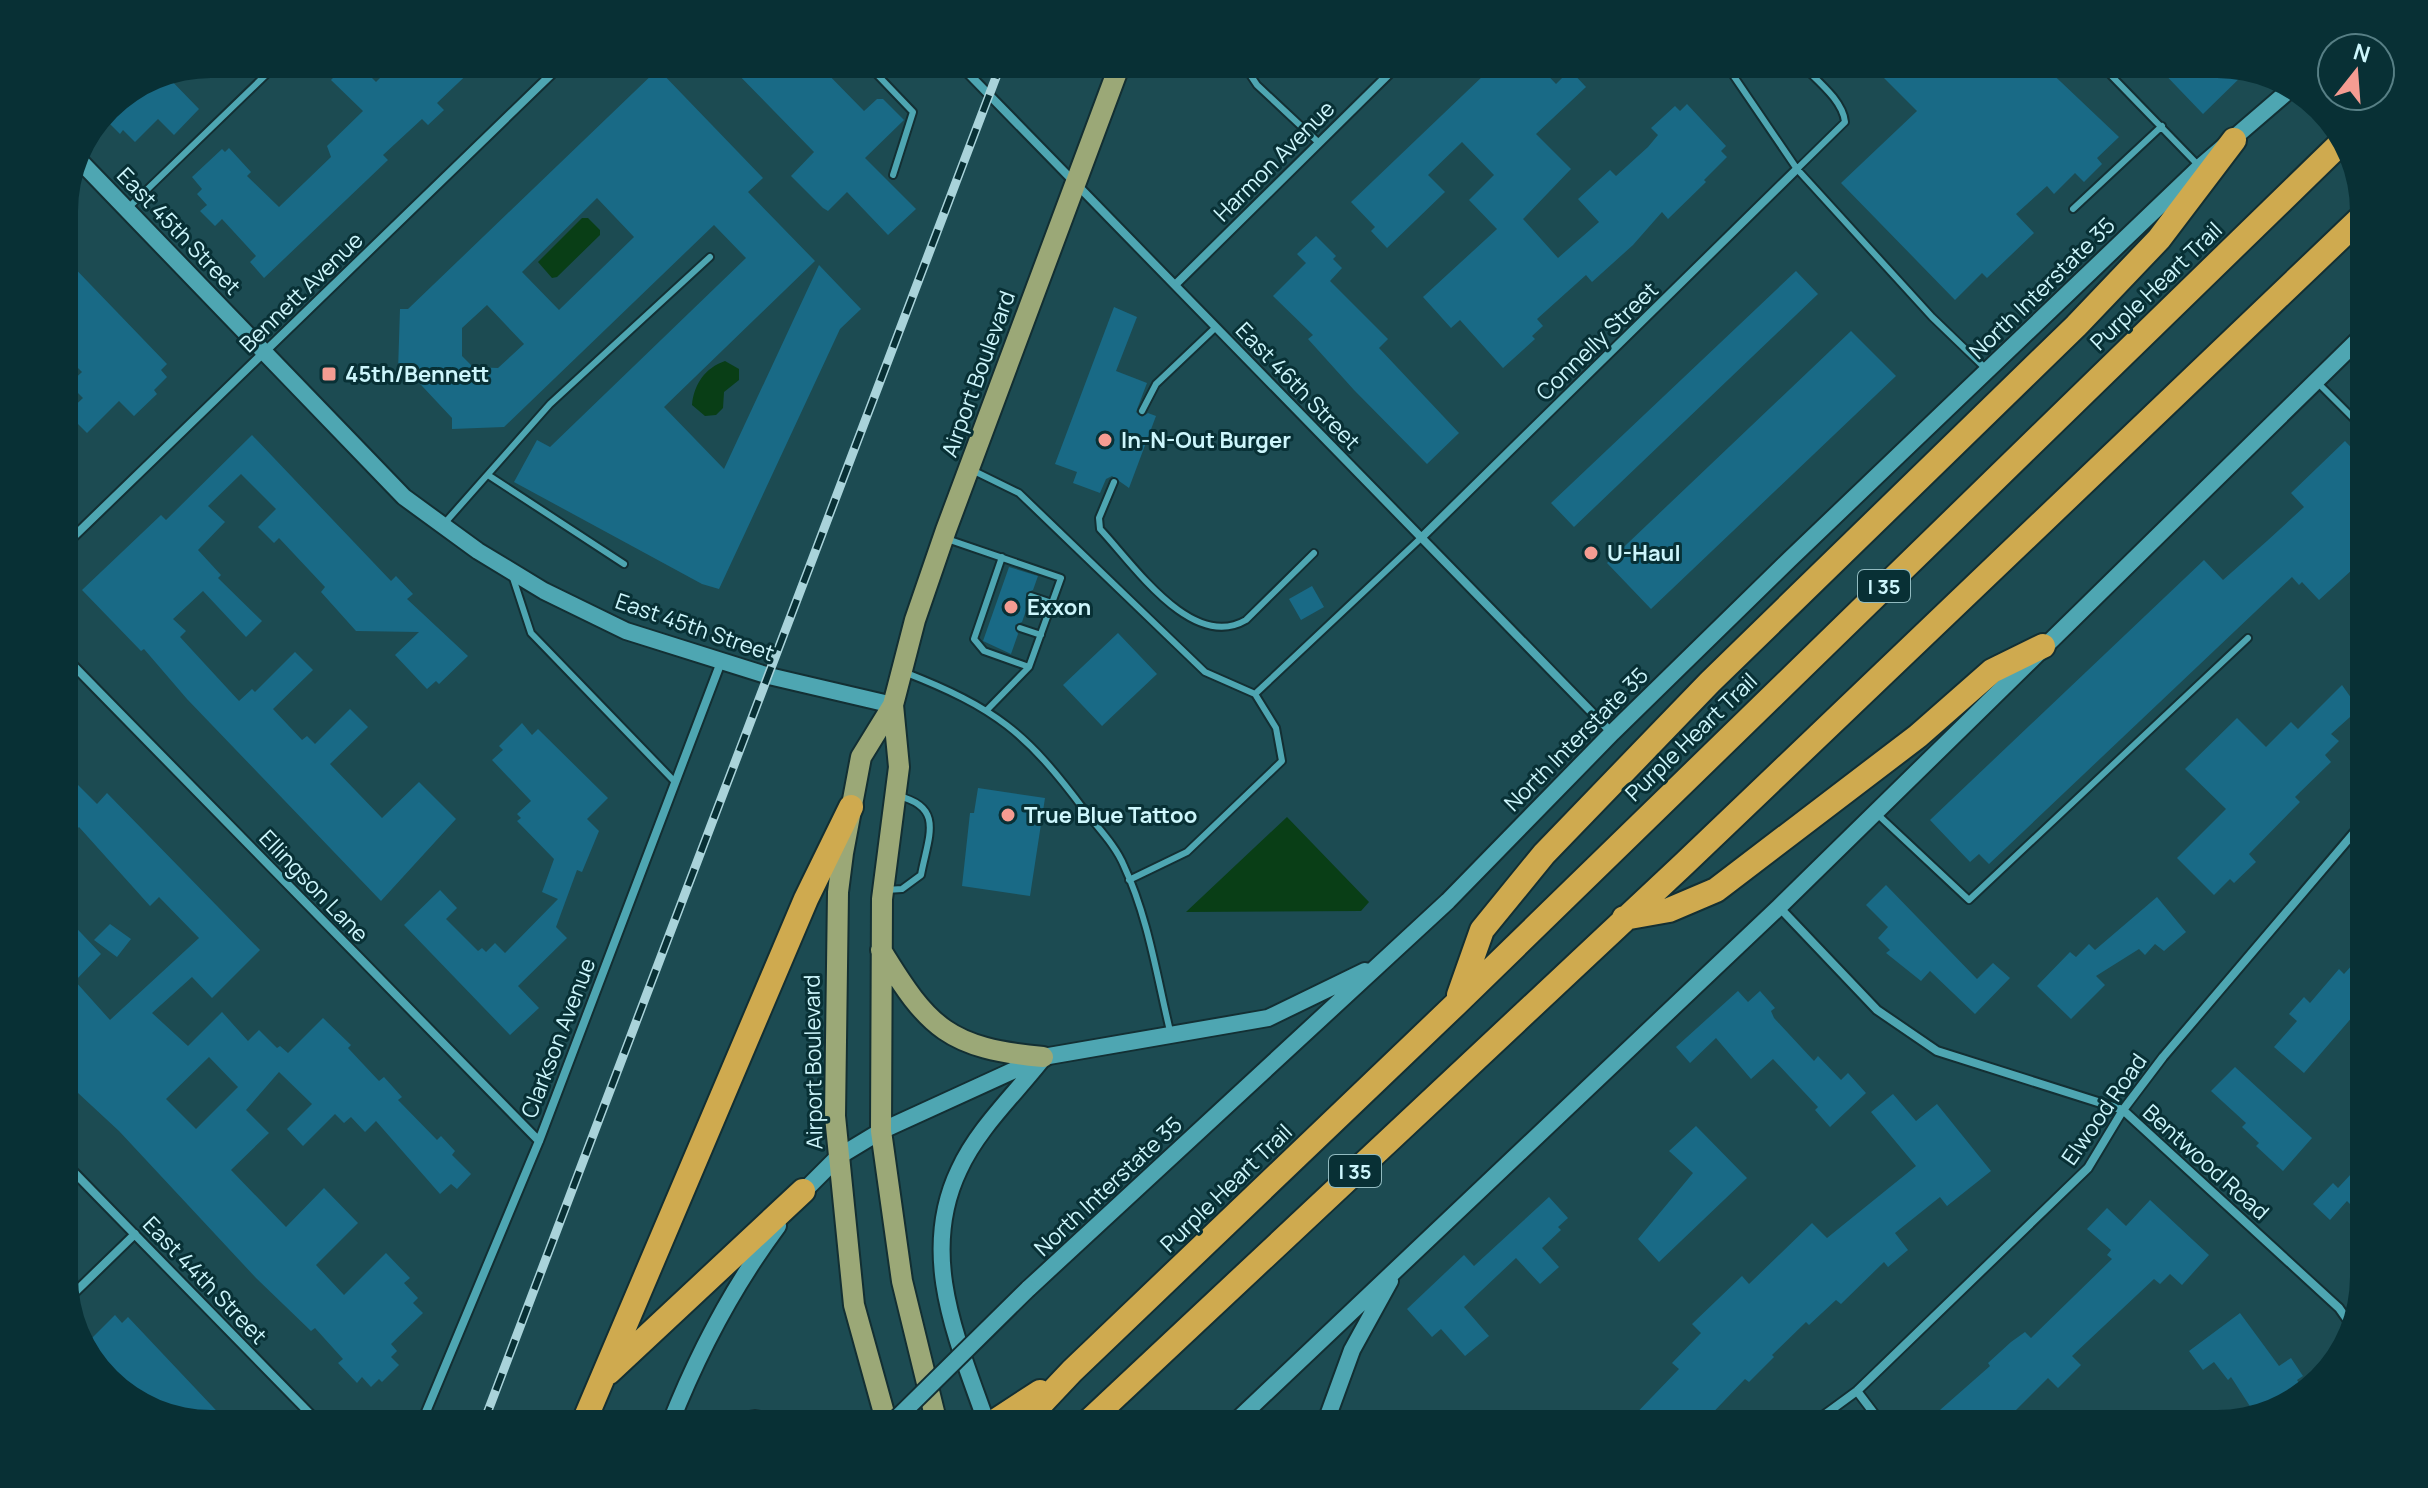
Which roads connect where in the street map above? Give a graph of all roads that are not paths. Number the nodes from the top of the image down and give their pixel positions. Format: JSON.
{"nodes":[{"id":1,"x":263,"y":78,"type":"edge"},
{"id":2,"x":548,"y":78,"type":"edge"},
{"id":3,"x":880,"y":78,"type":"edge"},
{"id":4,"x":973,"y":78,"type":"edge"},
{"id":5,"x":1115,"y":78,"type":"edge"},
{"id":6,"x":1252,"y":78,"type":"edge"},
{"id":7,"x":1384,"y":78,"type":"edge"},
{"id":8,"x":1735,"y":78,"type":"edge"},
{"id":9,"x":1814,"y":78,"type":"edge"},
{"id":10,"x":2114,"y":78,"type":"edge"},
{"id":11,"x":2283,"y":96,"type":"edge"},
{"id":12,"x":2162,"y":126,"type":"junction"},
{"id":13,"x":2234,"y":140,"type":"junction"},
{"id":14,"x":1318,"y":142,"type":"junction"},
{"id":15,"x":2334,"y":149,"type":"edge"},
{"id":16,"x":2200,"y":167,"type":"junction"},
{"id":17,"x":86,"y":168,"type":"edge"},
{"id":18,"x":1797,"y":169,"type":"junction"},
{"id":19,"x":893,"y":175,"type":"dead end"},
{"id":20,"x":1074,"y":183,"type":"junction"},
{"id":21,"x":127,"y":209,"type":"junction"},
{"id":22,"x":2073,"y":209,"type":"dead end"},
{"id":23,"x":2350,"y":228,"type":"edge"},
{"id":24,"x":710,"y":257,"type":"dead end"},
{"id":25,"x":1175,"y":285,"type":"junction"},
{"id":26,"x":1215,"y":328,"type":"junction"},
{"id":27,"x":2350,"y":347,"type":"edge"},
{"id":28,"x":265,"y":351,"type":"junction"},
{"id":29,"x":1988,"y":370,"type":"junction"},
{"id":30,"x":2315,"y":381,"type":"junction"},
{"id":31,"x":1142,"y":411,"type":"dead end"},
{"id":32,"x":2350,"y":415,"type":"edge"},
{"id":33,"x":969,"y":469,"type":"junction"},
{"id":34,"x":488,"y":475,"type":"junction"},
{"id":35,"x":1114,"y":482,"type":"dead end"},
{"id":36,"x":443,"y":525,"type":"junction"},
{"id":37,"x":78,"y":532,"type":"edge"},
{"id":38,"x":944,"y":537,"type":"junction"},
{"id":39,"x":1421,"y":538,"type":"junction"},
{"id":40,"x":1314,"y":553,"type":"dead end"},
{"id":41,"x":1002,"y":557,"type":"junction"},
{"id":42,"x":624,"y":564,"type":"dead end"},
{"id":43,"x":511,"y":571,"type":"junction"},
{"id":44,"x":993,"y":583,"type":"junction"},
{"id":45,"x":1002,"y":586,"type":"dead end"},
{"id":46,"x":1031,"y":596,"type":"dead end"},
{"id":47,"x":1052,"y":603,"type":"junction"},
{"id":48,"x":982,"y":615,"type":"junction"},
{"id":49,"x":991,"y":618,"type":"dead end"},
{"id":50,"x":1020,"y":628,"type":"dead end"},
{"id":51,"x":1041,"y":635,"type":"junction"},
{"id":52,"x":2248,"y":638,"type":"dead end"},
{"id":53,"x":2043,"y":646,"type":"junction"},
{"id":54,"x":721,"y":662,"type":"junction"},
{"id":55,"x":1029,"y":667,"type":"junction"},
{"id":56,"x":78,"y":670,"type":"edge"},
{"id":57,"x":902,"y":671,"type":"junction"},
{"id":58,"x":1255,"y":694,"type":"junction"},
{"id":59,"x":893,"y":705,"type":"junction"},
{"id":60,"x":987,"y":710,"type":"junction"},
{"id":61,"x":1612,"y":733,"type":"junction"},
{"id":62,"x":675,"y":782,"type":"junction"},
{"id":63,"x":895,"y":795,"type":"junction"},
{"id":64,"x":851,"y":807,"type":"junction"},
{"id":65,"x":1876,"y":813,"type":"junction"},
{"id":66,"x":2350,"y":837,"type":"edge"},
{"id":67,"x":1129,"y":880,"type":"junction"},
{"id":68,"x":883,"y":890,"type":"junction"},
{"id":69,"x":1779,"y":907,"type":"junction"},
{"id":70,"x":1624,"y":918,"type":"junction"},
{"id":71,"x":880,"y":948,"type":"junction"},
{"id":72,"x":1380,"y":963,"type":"junction"},
{"id":73,"x":1456,"y":1004,"type":"junction"},
{"id":74,"x":1171,"y":1035,"type":"junction"},
{"id":75,"x":1043,"y":1057,"type":"junction"},
{"id":76,"x":2123,"y":1110,"type":"junction"},
{"id":77,"x":881,"y":1131,"type":"junction"},
{"id":78,"x":539,"y":1141,"type":"junction"},
{"id":79,"x":838,"y":1157,"type":"junction"},
{"id":80,"x":78,"y":1176,"type":"edge"},
{"id":81,"x":803,"y":1191,"type":"junction"},
{"id":82,"x":135,"y":1234,"type":"junction"},
{"id":83,"x":1398,"y":1265,"type":"junction"},
{"id":84,"x":78,"y":1289,"type":"edge"},
{"id":85,"x":2344,"y":1315,"type":"edge"},
{"id":86,"x":1072,"y":1371,"type":"junction"},
{"id":87,"x":602,"y":1379,"type":"junction"},
{"id":88,"x":1857,"y":1391,"type":"junction"},
{"id":89,"x":306,"y":1410,"type":"edge"},
{"id":90,"x":427,"y":1410,"type":"edge"},
{"id":91,"x":589,"y":1410,"type":"edge"},
{"id":92,"x":676,"y":1410,"type":"edge"},
{"id":93,"x":885,"y":1410,"type":"edge"},
{"id":94,"x":903,"y":1410,"type":"edge"},
{"id":95,"x":934,"y":1410,"type":"edge"},
{"id":96,"x":984,"y":1410,"type":"edge"},
{"id":97,"x":1011,"y":1410,"type":"edge"},
{"id":98,"x":1035,"y":1410,"type":"edge"},
{"id":99,"x":1101,"y":1410,"type":"edge"},
{"id":100,"x":1248,"y":1410,"type":"edge"},
{"id":101,"x":1330,"y":1410,"type":"edge"},
{"id":102,"x":1831,"y":1410,"type":"edge"},
{"id":103,"x":1871,"y":1410,"type":"edge"}],
"edges":[{"from":1,"to":21,"type":"lane"},
{"from":2,"to":28,"type":"street","name":"Bennett Avenue"},
{"from":3,"to":19,"type":"lane"},
{"from":4,"to":20,"type":"street","name":"East 46th Street"},
{"from":5,"to":20,"type":"main road","name":"Airport Boulevard"},
{"from":6,"to":14,"type":"lane"},
{"from":7,"to":14,"type":"street","name":"Harmon Avenue"},
{"from":8,"to":18,"type":"lane"},
{"from":9,"to":18,"type":"lane"},
{"from":10,"to":12,"type":"lane"},
{"from":11,"to":13,"type":"main road","name":"North Interstate 35"},
{"from":12,"to":16,"type":"lane"},
{"from":12,"to":22,"type":"lane"},
{"from":13,"to":16,"type":"main road","name":"North Interstate 35"},
{"from":13,"to":73,"type":"highway"},
{"from":14,"to":25,"type":"street","name":"Harmon Avenue"},
{"from":15,"to":73,"type":"highway","name":"Purple Heart Trail","number":"I 35"},
{"from":16,"to":29,"type":"main road","name":"North Interstate 35"},
{"from":17,"to":21,"type":"main road","name":"East 45th Street"},
{"from":18,"to":29,"type":"lane"},
{"from":18,"to":39,"type":"street","name":"Connelly Street"},
{"from":20,"to":25,"type":"street","name":"East 46th Street"},
{"from":20,"to":33,"type":"main road","name":"Airport Boulevard"},
{"from":21,"to":28,"type":"main road","name":"East 45th Street"},
{"from":23,"to":70,"type":"highway","number":"I 35"},
{"from":24,"to":34,"type":"lane"},
{"from":25,"to":26,"type":"street","name":"East 46th Street"},
{"from":26,"to":31,"type":"lane"},
{"from":26,"to":39,"type":"street","name":"East 46th Street"},
{"from":27,"to":30,"type":"main road"},
{"from":28,"to":36,"type":"main road","name":"East 45th Street"},
{"from":28,"to":37,"type":"street","name":"Bennett Avenue"},
{"from":29,"to":61,"type":"main road","name":"North Interstate 35"},
{"from":30,"to":32,"type":"lane"},
{"from":30,"to":53,"type":"main road"},
{"from":33,"to":38,"type":"main road","name":"Airport Boulevard"},
{"from":33,"to":58,"type":"lane"},
{"from":34,"to":36,"type":"lane"},
{"from":34,"to":42,"type":"lane"},
{"from":35,"to":40,"type":"lane"},
{"from":36,"to":43,"type":"main road","name":"East 45th Street"},
{"from":38,"to":41,"type":"lane"},
{"from":38,"to":57,"type":"main road","name":"Airport Boulevard"},
{"from":39,"to":58,"type":"lane"},
{"from":39,"to":61,"type":"street","name":"East 46th Street"},
{"from":41,"to":44,"type":"lane"},
{"from":41,"to":47,"type":"lane"},
{"from":43,"to":54,"type":"main road","name":"East 45th Street"},
{"from":43,"to":62,"type":"lane"},
{"from":44,"to":45,"type":"lane"},
{"from":44,"to":48,"type":"lane"},
{"from":46,"to":47,"type":"lane"},
{"from":47,"to":51,"type":"lane"},
{"from":48,"to":49,"type":"lane"},
{"from":48,"to":55,"type":"lane"},
{"from":50,"to":51,"type":"lane"},
{"from":51,"to":55,"type":"lane"},
{"from":52,"to":65,"type":"lane"},
{"from":53,"to":65,"type":"main road"},
{"from":53,"to":70,"type":"highway"},
{"from":54,"to":59,"type":"main road","name":"East 45th Street"},
{"from":54,"to":62,"type":"street","name":"Clarkson Avenue"},
{"from":55,"to":60,"type":"lane"},
{"from":56,"to":78,"type":"street","name":"Ellingson Lane"},
{"from":57,"to":59,"type":"main road","name":"Airport Boulevard"},
{"from":57,"to":60,"type":"lane"},
{"from":58,"to":67,"type":"lane"},
{"from":59,"to":63,"type":"main road","name":"Airport Boulevard"},
{"from":59,"to":64,"type":"main road","name":"Airport Boulevard"},
{"from":60,"to":67,"type":"lane"},
{"from":61,"to":72,"type":"main road","name":"North Interstate 35"},
{"from":62,"to":78,"type":"street","name":"Clarkson Avenue"},
{"from":63,"to":68,"type":"main road","name":"Airport Boulevard"},
{"from":63,"to":68,"type":"lane"},
{"from":64,"to":79,"type":"main road","name":"Airport Boulevard"},
{"from":64,"to":87,"type":"highway"},
{"from":65,"to":69,"type":"main road"},
{"from":66,"to":76,"type":"street","name":"Elwood Road"},
{"from":67,"to":74,"type":"lane"},
{"from":68,"to":71,"type":"main road","name":"Airport Boulevard"},
{"from":69,"to":76,"type":"street","name":"Bentwood Road"},
{"from":69,"to":83,"type":"main road"},
{"from":70,"to":99,"type":"highway","number":"I 35"},
{"from":71,"to":75,"type":"main road"},
{"from":71,"to":77,"type":"main road","name":"Airport Boulevard"},
{"from":72,"to":74,"type":"main road"},
{"from":72,"to":94,"type":"main road","name":"North Interstate 35","bridge":true},
{"from":73,"to":86,"type":"highway","name":"Purple Heart Trail","number":"I 35"},
{"from":74,"to":75,"type":"main road"},
{"from":75,"to":77,"type":"main road"},
{"from":75,"to":96,"type":"main road"},
{"from":76,"to":85,"type":"street","name":"Bentwood Road"},
{"from":76,"to":88,"type":"street","name":"Elwood Road"},
{"from":77,"to":79,"type":"main road"},
{"from":77,"to":95,"type":"main road","name":"Airport Boulevard"},
{"from":78,"to":90,"type":"street","name":"Clarkson Avenue"},
{"from":79,"to":81,"type":"main road"},
{"from":79,"to":93,"type":"main road","name":"Airport Boulevard"},
{"from":80,"to":82,"type":"street","name":"East 44th Street"},
{"from":81,"to":87,"type":"highway"},
{"from":81,"to":92,"type":"main road"},
{"from":82,"to":84,"type":"street"},
{"from":82,"to":89,"type":"street","name":"East 44th Street"},
{"from":83,"to":100,"type":"main road"},
{"from":83,"to":101,"type":"main road"},
{"from":86,"to":97,"type":"highway","name":"Purple Heart Trail","number":"I 35"},
{"from":86,"to":98,"type":"highway","name":"Purple Heart Trail","number":"I 35"},
{"from":87,"to":91,"type":"highway"},
{"from":88,"to":102,"type":"street","name":"Elwood Road"},
{"from":88,"to":103,"type":"street"}]}
